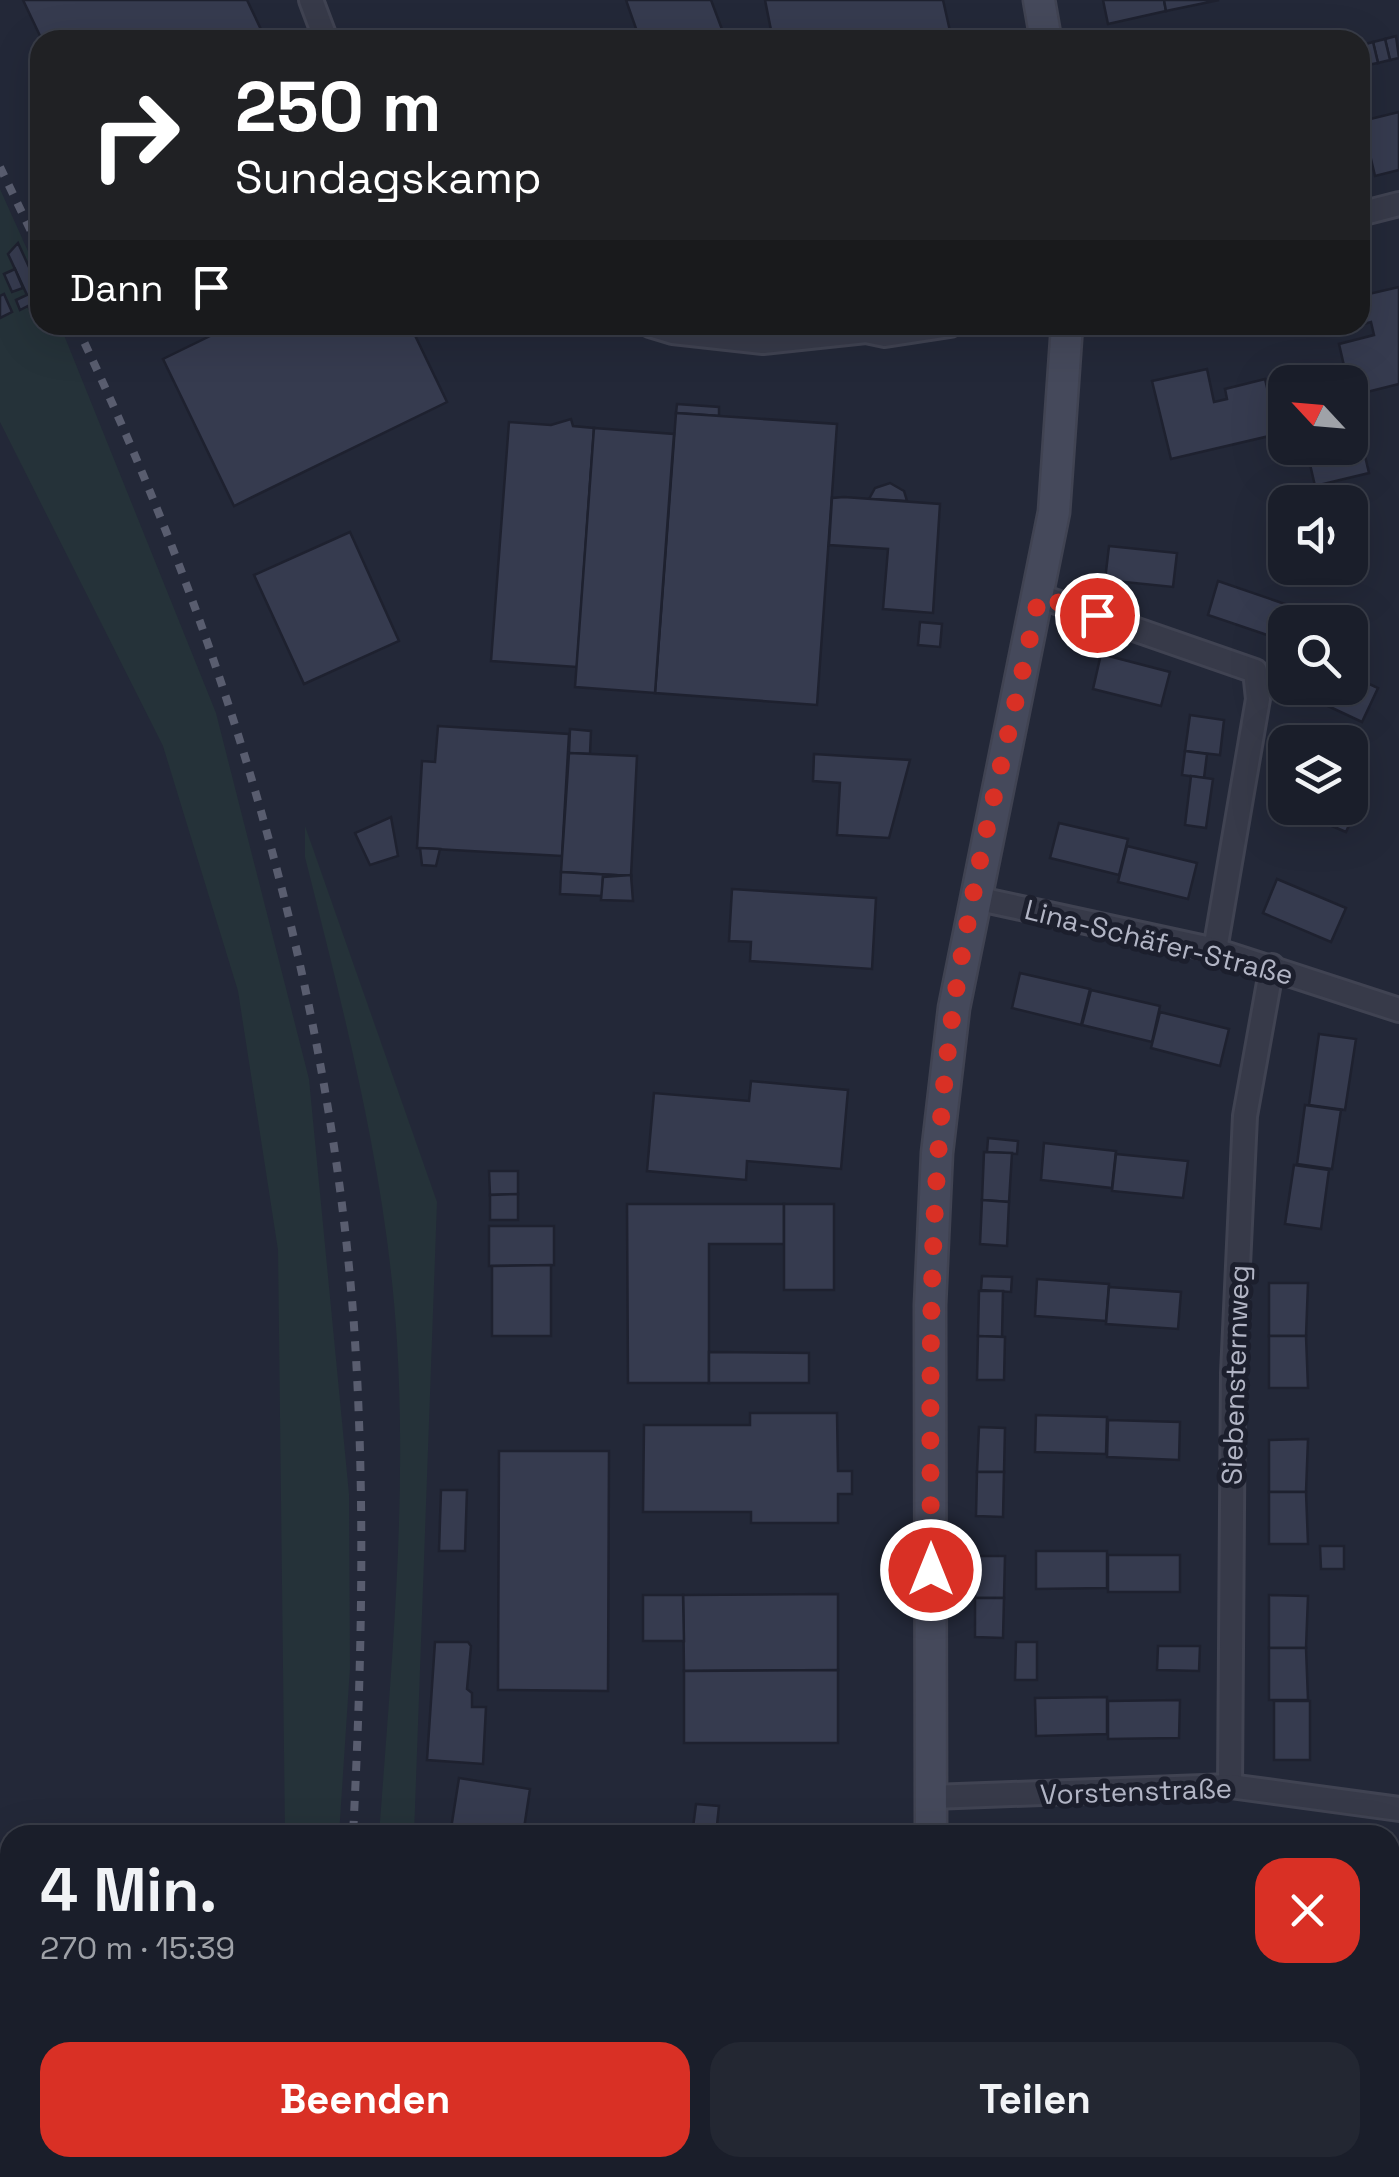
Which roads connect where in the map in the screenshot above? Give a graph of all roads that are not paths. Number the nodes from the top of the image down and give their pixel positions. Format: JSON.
{"nodes":[{"id":1,"x":311,"y":0,"type":"edge"},
{"id":2,"x":1039,"y":0,"type":"edge"},
{"id":3,"x":322,"y":30,"type":"edge"},
{"id":4,"x":1044,"y":30,"type":"edge"},
{"id":5,"x":1399,"y":204,"type":"edge"},
{"id":6,"x":1370,"y":211,"type":"edge"},
{"id":7,"x":700,"y":335,"type":"edge"},
{"id":8,"x":816,"y":335,"type":"edge"},
{"id":9,"x":1066,"y":335,"type":"edge"},
{"id":10,"x":1039,"y":596,"type":"junction"},
{"id":11,"x":975,"y":898,"type":"junction"},
{"id":12,"x":1215,"y":950,"type":"junction"},
{"id":13,"x":1272,"y":966,"type":"junction"},
{"id":14,"x":1399,"y":1010,"type":"edge"},
{"id":15,"x":1230,"y":1786,"type":"junction"},
{"id":16,"x":932,"y":1798,"type":"junction"},
{"id":17,"x":1399,"y":1809,"type":"edge"},
{"id":18,"x":932,"y":1825,"type":"edge"}],
"edges":[{"from":1,"to":3,"type":"street"},
{"from":2,"to":4,"type":"street"},
{"from":5,"to":6,"type":"street"},
{"from":7,"to":8,"type":"street"},
{"from":9,"to":10,"type":"street"},
{"from":10,"to":11,"type":"street"},
{"from":10,"to":12,"type":"street"},
{"from":11,"to":12,"type":"street","name":"Lina-Schäfer-Straße"},
{"from":11,"to":16,"type":"street"},
{"from":12,"to":13,"type":"street","name":"Lina-Schäfer-Straße"},
{"from":13,"to":14,"type":"street","name":"Lina-Schäfer-Straße"},
{"from":13,"to":15,"type":"street","name":"Siebensternweg"},
{"from":15,"to":16,"type":"street","name":"Vorstenstraße"},
{"from":15,"to":17,"type":"street","name":"Vorstenstraße"},
{"from":16,"to":18,"type":"street"}]}
